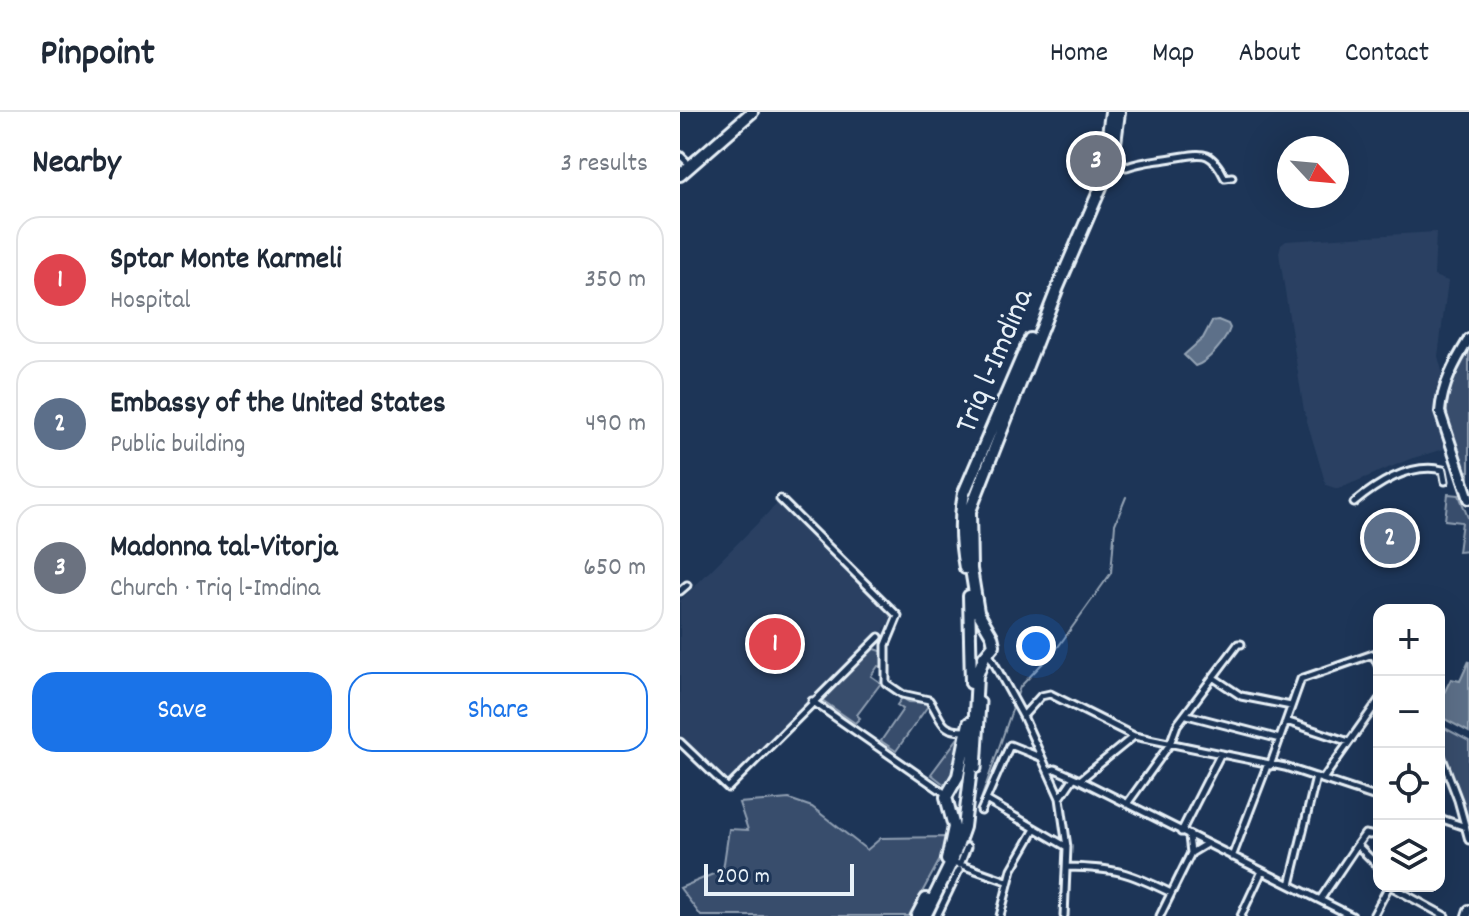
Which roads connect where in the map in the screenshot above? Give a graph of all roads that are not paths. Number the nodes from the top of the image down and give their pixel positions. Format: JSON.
{"nodes":[{"id":1,"x":741,"y":112,"type":"edge"},
{"id":2,"x":752,"y":112,"type":"edge"},
{"id":3,"x":1111,"y":112,"type":"edge"},
{"id":4,"x":1119,"y":112,"type":"edge"},
{"id":5,"x":1113,"y":159,"type":"junction"},
{"id":6,"x":682,"y":161,"type":"edge"},
{"id":7,"x":680,"y":175,"type":"edge"},
{"id":8,"x":1232,"y":177,"type":"dead end"},
{"id":9,"x":1469,"y":339,"type":"edge"},
{"id":10,"x":1445,"y":481,"type":"dead end"},
{"id":11,"x":1466,"y":488,"type":"edge"},
{"id":12,"x":780,"y":499,"type":"dead end"},
{"id":13,"x":1469,"y":499,"type":"edge"},
{"id":14,"x":1354,"y":503,"type":"dead end"},
{"id":15,"x":687,"y":585,"type":"dead end"},
{"id":16,"x":680,"y":591,"type":"edge"},
{"id":17,"x":989,"y":633,"type":"junction"},
{"id":18,"x":971,"y":636,"type":"junction"},
{"id":19,"x":879,"y":637,"type":"dead end"},
{"id":20,"x":1241,"y":644,"type":"dead end"},
{"id":21,"x":971,"y":653,"type":"junction"},
{"id":22,"x":1373,"y":654,"type":"edge"},
{"id":23,"x":986,"y":655,"type":"junction"},
{"id":24,"x":1214,"y":678,"type":"junction"},
{"id":25,"x":814,"y":702,"type":"junction"},
{"id":26,"x":1291,"y":706,"type":"junction"},
{"id":27,"x":1373,"y":708,"type":"edge"},
{"id":28,"x":1187,"y":715,"type":"junction"},
{"id":29,"x":1023,"y":716,"type":"junction"},
{"id":30,"x":1286,"y":721,"type":"junction"},
{"id":31,"x":968,"y":731,"type":"junction"},
{"id":32,"x":1134,"y":736,"type":"junction"},
{"id":33,"x":1280,"y":739,"type":"junction"},
{"id":34,"x":680,"y":742,"type":"edge"},
{"id":35,"x":1349,"y":742,"type":"junction"},
{"id":36,"x":1170,"y":744,"type":"junction"},
{"id":37,"x":976,"y":751,"type":"junction"},
{"id":38,"x":1220,"y":755,"type":"junction"},
{"id":39,"x":1040,"y":757,"type":"junction"},
{"id":40,"x":1268,"y":766,"type":"junction"},
{"id":41,"x":1445,"y":766,"type":"edge"},
{"id":42,"x":978,"y":769,"type":"dead end"},
{"id":43,"x":1048,"y":771,"type":"junction"},
{"id":44,"x":1320,"y":778,"type":"junction"},
{"id":45,"x":1077,"y":780,"type":"junction"},
{"id":46,"x":947,"y":796,"type":"junction"},
{"id":47,"x":1373,"y":796,"type":"edge"},
{"id":48,"x":1060,"y":798,"type":"junction"},
{"id":49,"x":967,"y":799,"type":"junction"},
{"id":50,"x":986,"y":800,"type":"junction"},
{"id":51,"x":1127,"y":804,"type":"junction"},
{"id":52,"x":981,"y":811,"type":"dead end"},
{"id":53,"x":1445,"y":820,"type":"edge"},
{"id":54,"x":1464,"y":826,"type":"junction"},
{"id":55,"x":1035,"y":829,"type":"junction"},
{"id":56,"x":1181,"y":832,"type":"junction"},
{"id":57,"x":1370,"y":835,"type":"dead end"},
{"id":58,"x":1189,"y":836,"type":"junction"},
{"id":59,"x":1469,"y":840,"type":"edge"},
{"id":60,"x":1206,"y":844,"type":"junction"},
{"id":61,"x":1357,"y":845,"type":"junction"},
{"id":62,"x":967,"y":847,"type":"dead end"},
{"id":63,"x":1067,"y":847,"type":"junction"},
{"id":64,"x":1191,"y":853,"type":"junction"},
{"id":65,"x":1232,"y":857,"type":"junction"},
{"id":66,"x":1373,"y":861,"type":"edge"},
{"id":67,"x":957,"y":865,"type":"junction"},
{"id":68,"x":1067,"y":867,"type":"junction"},
{"id":69,"x":1262,"y":871,"type":"junction"},
{"id":70,"x":1007,"y":881,"type":"junction"},
{"id":71,"x":1290,"y":885,"type":"junction"},
{"id":72,"x":1387,"y":892,"type":"edge"},
{"id":73,"x":1401,"y":892,"type":"edge"},
{"id":74,"x":1171,"y":893,"type":"junction"},
{"id":75,"x":1320,"y":900,"type":"junction"},
{"id":76,"x":1469,"y":910,"type":"edge"},
{"id":77,"x":917,"y":916,"type":"edge"},
{"id":78,"x":925,"y":916,"type":"edge"},
{"id":79,"x":937,"y":916,"type":"edge"},
{"id":80,"x":1000,"y":916,"type":"edge"},
{"id":81,"x":1064,"y":916,"type":"edge"},
{"id":82,"x":1160,"y":916,"type":"edge"},
{"id":83,"x":1241,"y":916,"type":"edge"},
{"id":84,"x":1352,"y":916,"type":"edge"},
{"id":85,"x":1373,"y":916,"type":"edge"},
{"id":86,"x":1445,"y":916,"type":"edge"},
{"id":87,"x":1467,"y":916,"type":"edge"}],
"edges":[{"from":1,"to":6,"type":"highway"},
{"from":2,"to":7,"type":"highway"},
{"from":3,"to":18,"type":"highway","name":"Triq l-Imdina"},
{"from":4,"to":5,"type":"highway","name":"Triq l-Imdina"},
{"from":5,"to":8,"type":"street"},
{"from":5,"to":17,"type":"highway","name":"Triq l-Imdina"},
{"from":9,"to":11,"type":"main road"},
{"from":10,"to":14,"type":"street"},
{"from":11,"to":13,"type":"main road"},
{"from":12,"to":31,"type":"street"},
{"from":15,"to":16,"type":"street"},
{"from":17,"to":18,"type":"highway"},
{"from":17,"to":23,"type":"highway","name":"Triq l-Imdina"},
{"from":18,"to":21,"type":"highway","name":"Triq l-Imdina"},
{"from":19,"to":25,"type":"street"},
{"from":20,"to":24,"type":"street"},
{"from":21,"to":23,"type":"highway"},
{"from":21,"to":31,"type":"highway","name":"Triq l-Imdina"},
{"from":22,"to":26,"type":"street"},
{"from":23,"to":29,"type":"street"},
{"from":23,"to":37,"type":"highway","name":"Triq l-Imdina"},
{"from":24,"to":26,"type":"street"},
{"from":24,"to":28,"type":"street"},
{"from":25,"to":34,"type":"street"},
{"from":25,"to":46,"type":"street"},
{"from":26,"to":30,"type":"street"},
{"from":27,"to":35,"type":"street"},
{"from":28,"to":33,"type":"street"},
{"from":28,"to":36,"type":"street"},
{"from":29,"to":32,"type":"street"},
{"from":29,"to":39,"type":"street"},
{"from":30,"to":33,"type":"street"},
{"from":30,"to":35,"type":"street"},
{"from":31,"to":46,"type":"highway","name":"Triq l-Imdina"},
{"from":32,"to":36,"type":"street"},
{"from":32,"to":45,"type":"street"},
{"from":33,"to":40,"type":"street"},
{"from":35,"to":44,"type":"street"},
{"from":36,"to":38,"type":"street"},
{"from":36,"to":51,"type":"street"},
{"from":37,"to":42,"type":"street"},
{"from":37,"to":49,"type":"highway","name":"Triq l-Imdina"},
{"from":38,"to":40,"type":"street"},
{"from":38,"to":56,"type":"street"},
{"from":39,"to":43,"type":"street"},
{"from":39,"to":50,"type":"street"},
{"from":40,"to":44,"type":"street"},
{"from":40,"to":65,"type":"street"},
{"from":41,"to":54,"type":"street"},
{"from":43,"to":45,"type":"street"},
{"from":43,"to":48,"type":"street"},
{"from":44,"to":47,"type":"street"},
{"from":44,"to":71,"type":"street"},
{"from":45,"to":48,"type":"street"},
{"from":45,"to":51,"type":"street"},
{"from":46,"to":49,"type":"highway"},
{"from":46,"to":49,"type":"highway"},
{"from":46,"to":77,"type":"highway","name":"Triq l-Imdina"},
{"from":48,"to":63,"type":"street"},
{"from":49,"to":67,"type":"highway","name":"Triq l-Imdina"},
{"from":50,"to":52,"type":"street"},
{"from":50,"to":55,"type":"street"},
{"from":51,"to":56,"type":"street"},
{"from":53,"to":54,"type":"street"},
{"from":54,"to":59,"type":"street"},
{"from":55,"to":63,"type":"street"},
{"from":55,"to":70,"type":"street"},
{"from":56,"to":58,"type":"street"},
{"from":57,"to":61,"type":"street"},
{"from":58,"to":60,"type":"street"},
{"from":58,"to":64,"type":"street"},
{"from":60,"to":64,"type":"street"},
{"from":60,"to":65,"type":"street"},
{"from":61,"to":66,"type":"street"},
{"from":61,"to":75,"type":"street"},
{"from":62,"to":67,"type":"street"},
{"from":63,"to":68,"type":"street"},
{"from":64,"to":74,"type":"street"},
{"from":65,"to":69,"type":"street"},
{"from":67,"to":70,"type":"street"},
{"from":67,"to":78,"type":"highway","name":"Triq l-Imdina"},
{"from":67,"to":79,"type":"street"},
{"from":68,"to":74,"type":"street"},
{"from":68,"to":81,"type":"street"},
{"from":69,"to":71,"type":"street"},
{"from":69,"to":83,"type":"street"},
{"from":70,"to":80,"type":"street"},
{"from":71,"to":75,"type":"street"},
{"from":72,"to":85,"type":"street"},
{"from":73,"to":86,"type":"street"},
{"from":74,"to":82,"type":"street"},
{"from":75,"to":84,"type":"street"},
{"from":76,"to":87,"type":"main road"}]}
